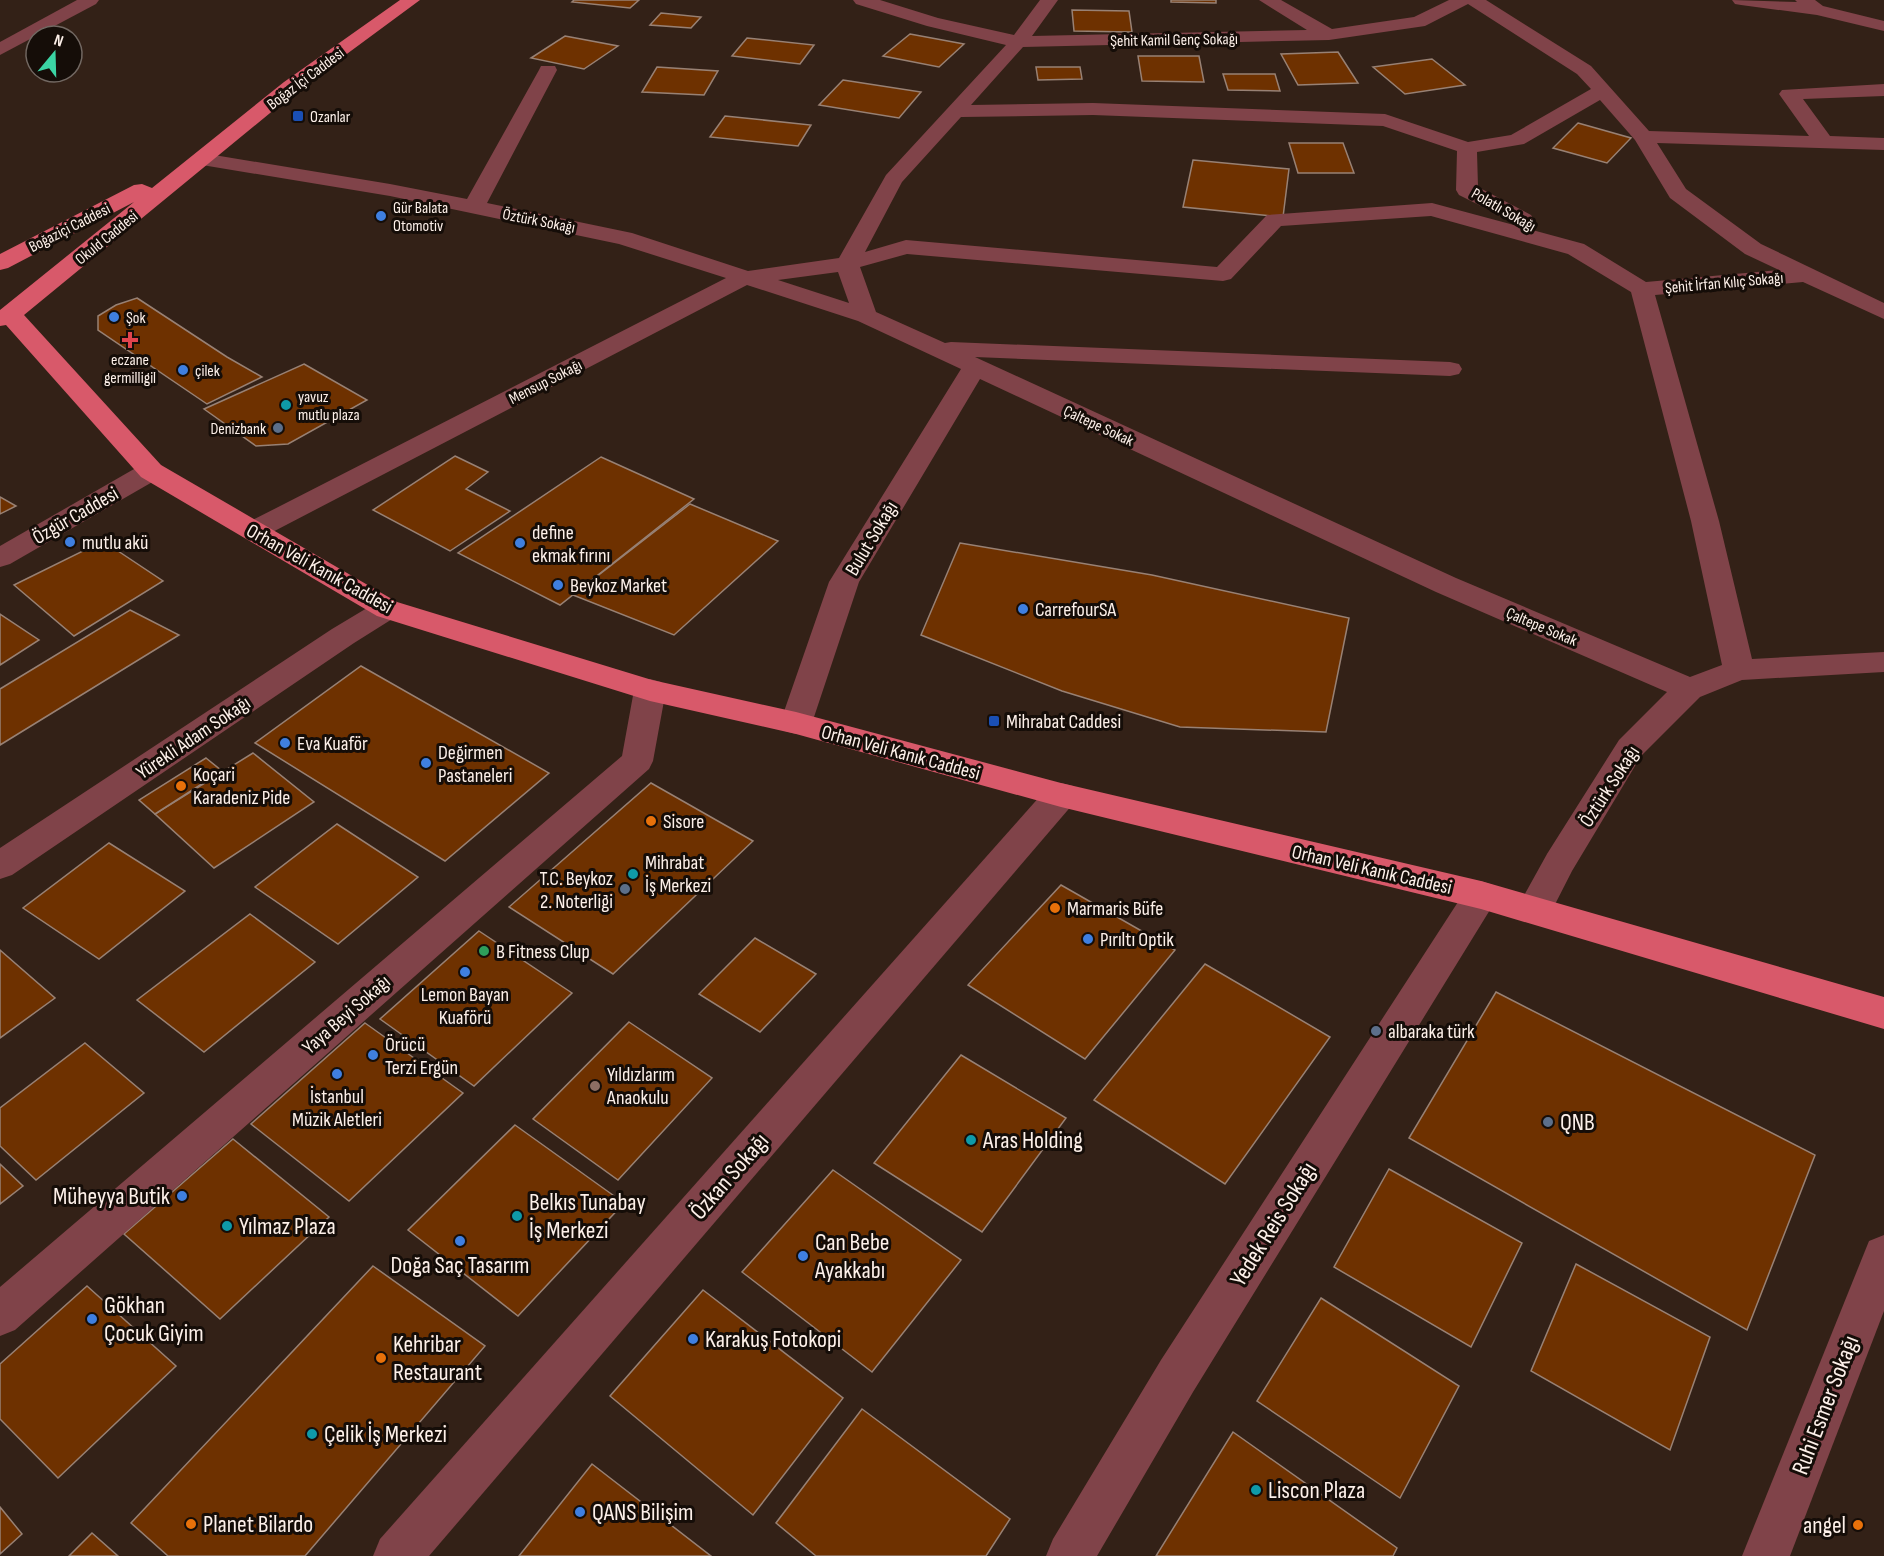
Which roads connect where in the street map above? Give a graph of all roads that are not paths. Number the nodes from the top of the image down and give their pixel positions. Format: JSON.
{"nodes":[{"id":1,"x":90,"y":0,"type":"edge"},
{"id":2,"x":411,"y":0,"type":"edge"},
{"id":3,"x":862,"y":0,"type":"edge"},
{"id":4,"x":1049,"y":0,"type":"edge"},
{"id":5,"x":1268,"y":0,"type":"edge"},
{"id":6,"x":1462,"y":0,"type":"edge"},
{"id":7,"x":1474,"y":0,"type":"edge"},
{"id":8,"x":1741,"y":0,"type":"edge"},
{"id":9,"x":1811,"y":5,"type":"edge"},
{"id":10,"x":1884,"y":26,"type":"edge"},
{"id":11,"x":1329,"y":35,"type":"junction"},
{"id":12,"x":1018,"y":42,"type":"junction"},
{"id":13,"x":0,"y":49,"type":"edge"},
{"id":14,"x":548,"y":70,"type":"dead end"},
{"id":15,"x":1884,"y":90,"type":"edge"},
{"id":16,"x":1602,"y":91,"type":"junction"},
{"id":17,"x":956,"y":111,"type":"junction"},
{"id":18,"x":1642,"y":137,"type":"junction"},
{"id":19,"x":1824,"y":142,"type":"junction"},
{"id":20,"x":1884,"y":144,"type":"edge"},
{"id":21,"x":1467,"y":148,"type":"junction"},
{"id":22,"x":202,"y":159,"type":"junction"},
{"id":23,"x":474,"y":207,"type":"junction"},
{"id":24,"x":1576,"y":249,"type":"junction"},
{"id":25,"x":0,"y":263,"type":"edge"},
{"id":26,"x":847,"y":264,"type":"junction"},
{"id":27,"x":1807,"y":275,"type":"junction"},
{"id":28,"x":744,"y":278,"type":"junction"},
{"id":29,"x":1642,"y":289,"type":"junction"},
{"id":30,"x":1884,"y":312,"type":"edge"},
{"id":31,"x":866,"y":316,"type":"junction"},
{"id":32,"x":5,"y":317,"type":"edge"},
{"id":33,"x":936,"y":349,"type":"junction"},
{"id":34,"x":975,"y":367,"type":"junction"},
{"id":35,"x":1450,"y":369,"type":"dead end"},
{"id":36,"x":150,"y":471,"type":"junction"},
{"id":37,"x":253,"y":531,"type":"junction"},
{"id":38,"x":0,"y":558,"type":"edge"},
{"id":39,"x":387,"y":609,"type":"junction"},
{"id":40,"x":1884,"y":662,"type":"edge"},
{"id":41,"x":1739,"y":670,"type":"junction"},
{"id":42,"x":1689,"y":689,"type":"junction"},
{"id":43,"x":650,"y":690,"type":"junction"},
{"id":44,"x":796,"y":723,"type":"junction"},
{"id":45,"x":1061,"y":795,"type":"junction"},
{"id":46,"x":0,"y":866,"type":"edge"},
{"id":47,"x":1481,"y":895,"type":"junction"},
{"id":48,"x":1534,"y":910,"type":"junction"},
{"id":49,"x":1884,"y":1013,"type":"edge"},
{"id":50,"x":1884,"y":1254,"type":"edge"},
{"id":51,"x":0,"y":1315,"type":"edge"},
{"id":52,"x":396,"y":1556,"type":"edge"},
{"id":53,"x":1070,"y":1556,"type":"edge"},
{"id":54,"x":1766,"y":1556,"type":"edge"}],
"edges":[{"from":1,"to":13,"type":"street"},
{"from":2,"to":22,"type":"main road","name":"Boğaz İçi Caddesi"},
{"from":3,"to":12,"type":"street","name":"Şehit Kamil Genç Sokağı"},
{"from":4,"to":12,"type":"street"},
{"from":5,"to":11,"type":"street"},
{"from":6,"to":11,"type":"street","name":"Şehit Kamil Genç Sokağı"},
{"from":7,"to":16,"type":"street"},
{"from":8,"to":9,"type":"street"},
{"from":9,"to":10,"type":"street"},
{"from":11,"to":12,"type":"street","name":"Şehit Kamil Genç Sokağı"},
{"from":12,"to":17,"type":"street"},
{"from":14,"to":23,"type":"street"},
{"from":15,"to":19,"type":"street"},
{"from":16,"to":18,"type":"street"},
{"from":16,"to":21,"type":"street"},
{"from":17,"to":21,"type":"street"},
{"from":17,"to":26,"type":"street"},
{"from":18,"to":19,"type":"street"},
{"from":18,"to":27,"type":"street"},
{"from":19,"to":20,"type":"street"},
{"from":21,"to":24,"type":"street","name":"Polatlı Sokağı"},
{"from":22,"to":23,"type":"street","name":"Öztürk Sokağı"},
{"from":22,"to":25,"type":"main road","name":"Boğaziçi Caddesi"},
{"from":22,"to":32,"type":"main road","name":"Okuld Caddesi"},
{"from":23,"to":28,"type":"street","name":"Öztürk Sokağı"},
{"from":24,"to":26,"type":"street","name":"Mensup Sokağı"},
{"from":24,"to":29,"type":"street"},
{"from":26,"to":28,"type":"street","name":"Mensup Sokağı"},
{"from":26,"to":31,"type":"street"},
{"from":27,"to":29,"type":"street","name":"Şehit İrfan Kılıç Sokağı"},
{"from":27,"to":30,"type":"street"},
{"from":28,"to":31,"type":"street","name":"Öztürk Sokağı"},
{"from":28,"to":37,"type":"street","name":"Mensup Sokağı"},
{"from":29,"to":41,"type":"street"},
{"from":31,"to":33,"type":"street","name":"Çaltepe Sokak"},
{"from":32,"to":36,"type":"main road","name":"Orhan Veli Kanık Caddesi"},
{"from":33,"to":34,"type":"street","name":"Çaltepe Sokak"},
{"from":33,"to":35,"type":"street"},
{"from":34,"to":42,"type":"street","name":"Çaltepe Sokak"},
{"from":34,"to":44,"type":"street","name":"Bulut Sokağı"},
{"from":36,"to":37,"type":"main road","name":"Orhan Veli Kanık Caddesi"},
{"from":36,"to":38,"type":"street","name":"Özgür Caddesi"},
{"from":37,"to":39,"type":"main road","name":"Orhan Veli Kanık Caddesi"},
{"from":39,"to":43,"type":"main road","name":"Orhan Veli Kanık Caddesi"},
{"from":39,"to":46,"type":"street","name":"Yürekli Adam Sokağı"},
{"from":40,"to":41,"type":"street","name":"Öztürk Sokağı"},
{"from":41,"to":42,"type":"street","name":"Öztürk Sokağı"},
{"from":42,"to":48,"type":"street","name":"Öztürk Sokağı"},
{"from":43,"to":44,"type":"main road","name":"Orhan Veli Kanık Caddesi"},
{"from":43,"to":51,"type":"street","name":"Yaya Beyi Sokağı"},
{"from":44,"to":45,"type":"main road","name":"Orhan Veli Kanık Caddesi"},
{"from":45,"to":47,"type":"main road","name":"Orhan Veli Kanık Caddesi"},
{"from":45,"to":52,"type":"street","name":"Özkan Sokağı"},
{"from":47,"to":48,"type":"main road","name":"Orhan Veli Kanık Caddesi"},
{"from":47,"to":53,"type":"street","name":"Yedek Reis Sokağı"},
{"from":48,"to":49,"type":"main road","name":"Orhan Veli Kanık Caddesi"},
{"from":50,"to":54,"type":"street","name":"Ruhi Esmer Sokağı"}]}
